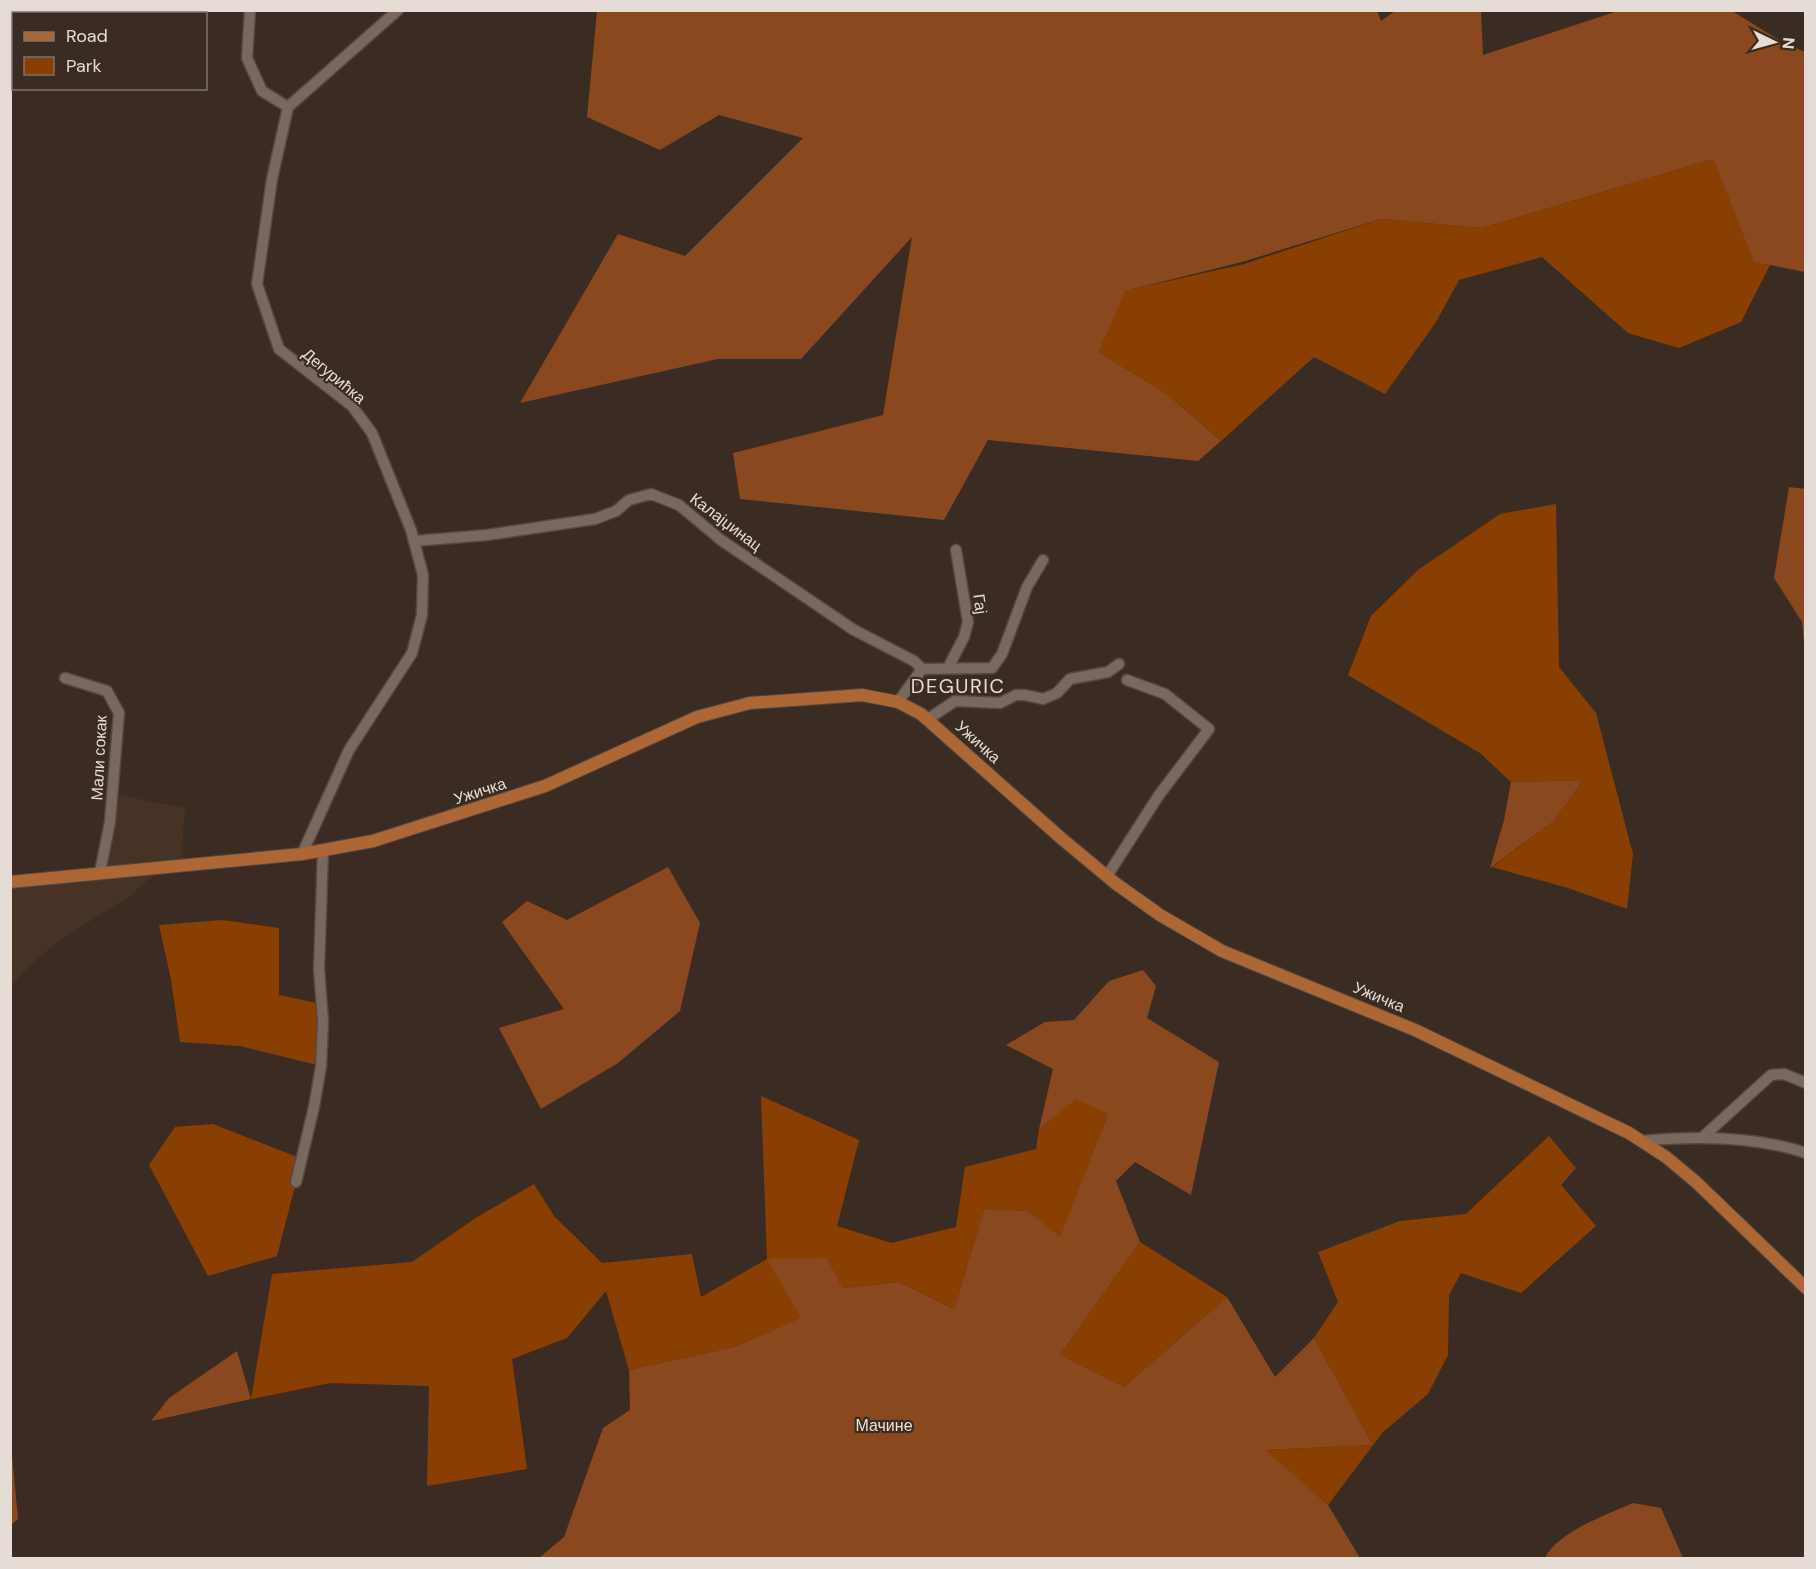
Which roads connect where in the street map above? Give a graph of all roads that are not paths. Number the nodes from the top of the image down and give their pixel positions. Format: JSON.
{"nodes":[{"id":1,"x":250,"y":10,"type":"edge"},
{"id":2,"x":398,"y":10,"type":"edge"},
{"id":3,"x":288,"y":107,"type":"junction"},
{"id":4,"x":414,"y":541,"type":"junction"},
{"id":5,"x":956,"y":550,"type":"dead end"},
{"id":6,"x":1043,"y":560,"type":"dead end"},
{"id":7,"x":1119,"y":664,"type":"dead end"},
{"id":8,"x":948,"y":668,"type":"junction"},
{"id":9,"x":922,"y":669,"type":"junction"},
{"id":10,"x":65,"y":678,"type":"dead end"},
{"id":11,"x":1127,"y":680,"type":"dead end"},
{"id":12,"x":898,"y":702,"type":"junction"},
{"id":13,"x":928,"y":719,"type":"junction"},
{"id":14,"x":323,"y":851,"type":"junction"},
{"id":15,"x":302,"y":854,"type":"junction"},
{"id":16,"x":100,"y":872,"type":"junction"},
{"id":17,"x":1107,"y":876,"type":"junction"},
{"id":18,"x":10,"y":882,"type":"edge"},
{"id":19,"x":1806,"y":1083,"type":"edge"},
{"id":20,"x":1704,"y":1136,"type":"junction"},
{"id":21,"x":1641,"y":1141,"type":"junction"},
{"id":22,"x":1806,"y":1153,"type":"edge"},
{"id":23,"x":296,"y":1182,"type":"dead end"},
{"id":24,"x":1806,"y":1288,"type":"edge"}],
"edges":[{"from":1,"to":3,"type":"street"},
{"from":2,"to":3,"type":"street"},
{"from":3,"to":4,"type":"street","name":"Дегурићка"},
{"from":4,"to":9,"type":"street","name":"Калајџинац"},
{"from":4,"to":15,"type":"street","name":"Дегурићка"},
{"from":5,"to":8,"type":"street","name":"Гај"},
{"from":6,"to":8,"type":"street"},
{"from":7,"to":13,"type":"street"},
{"from":8,"to":9,"type":"street"},
{"from":9,"to":12,"type":"street"},
{"from":10,"to":16,"type":"street","name":"Мали сокак"},
{"from":11,"to":17,"type":"street"},
{"from":12,"to":13,"type":"main road","name":"Ужичка"},
{"from":12,"to":14,"type":"main road","name":"Ужичка"},
{"from":13,"to":17,"type":"main road","name":"Ужичка"},
{"from":14,"to":15,"type":"main road","name":"Ужичка"},
{"from":14,"to":23,"type":"street"},
{"from":15,"to":16,"type":"main road","name":"Ужичка"},
{"from":16,"to":18,"type":"main road","name":"Ужичка"},
{"from":17,"to":21,"type":"main road","name":"Ужичка"},
{"from":19,"to":20,"type":"street"},
{"from":20,"to":21,"type":"street"},
{"from":20,"to":22,"type":"street"},
{"from":21,"to":24,"type":"main road","name":"Ужичка"}]}
